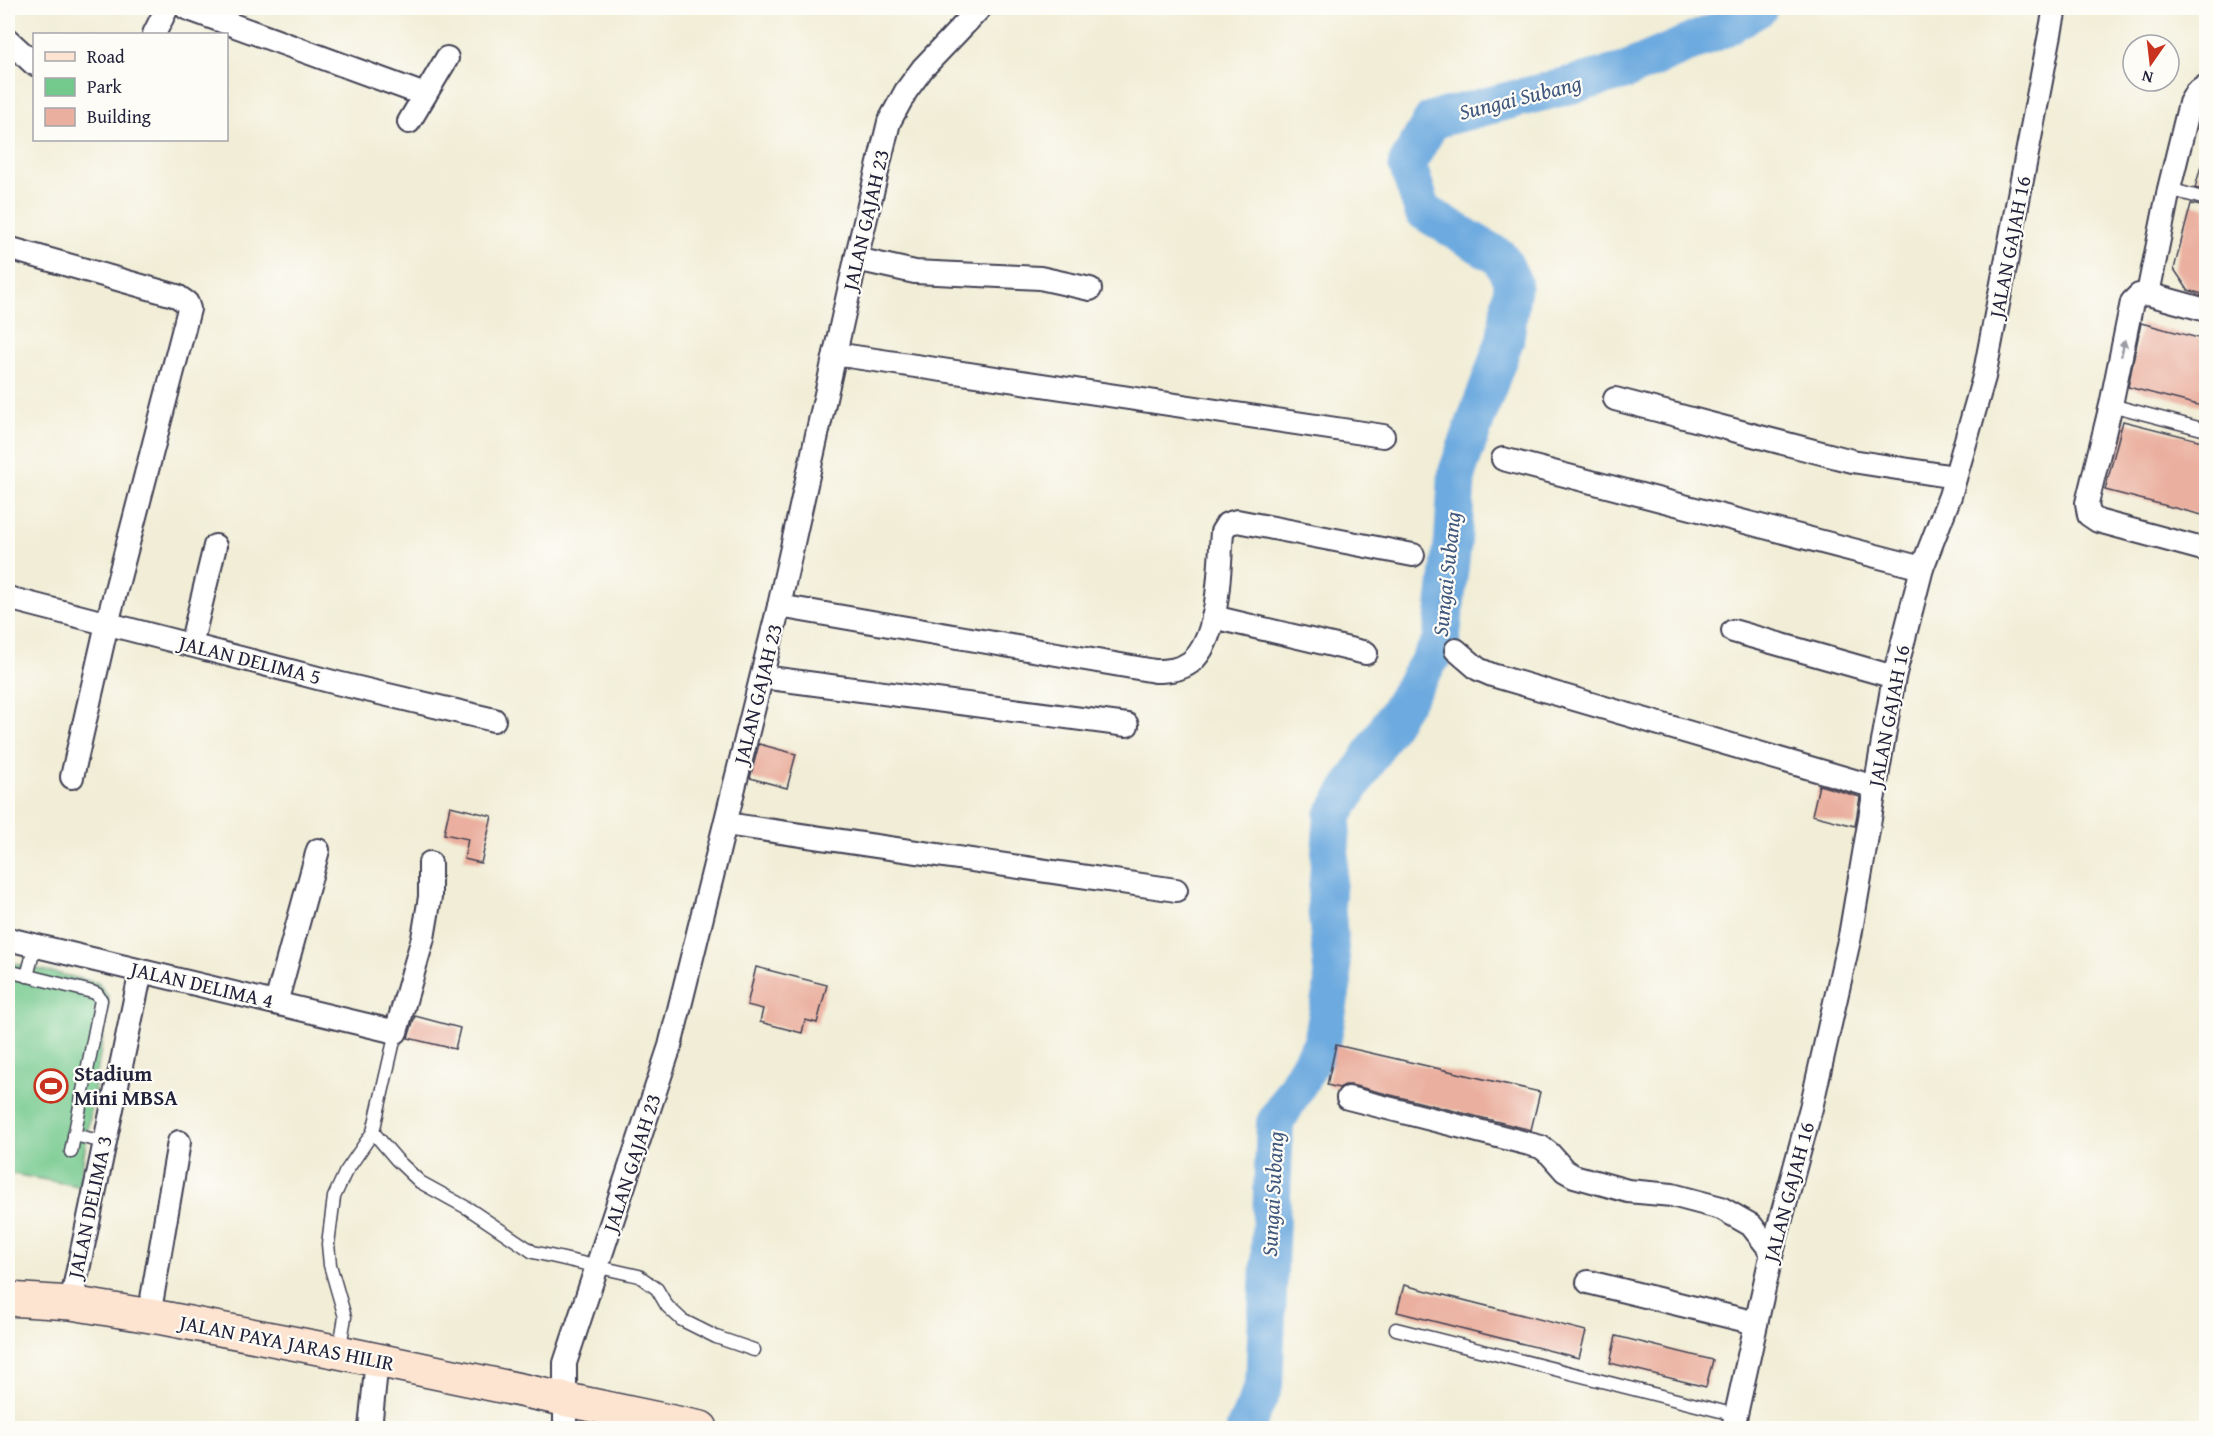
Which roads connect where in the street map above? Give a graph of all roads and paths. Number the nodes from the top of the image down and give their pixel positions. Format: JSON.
{"nodes":[{"id":1,"x":167,"y":8,"type":"edge"},
{"id":2,"x":186,"y":8,"type":"edge"},
{"id":3,"x":980,"y":8,"type":"edge"},
{"id":4,"x":2055,"y":8,"type":"edge"},
{"id":5,"x":154,"y":33,"type":"edge"},
{"id":6,"x":8,"y":40,"type":"edge"},
{"id":7,"x":447,"y":58,"type":"dead end"},
{"id":8,"x":33,"y":63,"type":"edge"},
{"id":9,"x":2206,"y":86,"type":"edge"},
{"id":10,"x":425,"y":95,"type":"junction"},
{"id":11,"x":409,"y":122,"type":"dead end"},
{"id":12,"x":2169,"y":189,"type":"junction"},
{"id":13,"x":2206,"y":199,"type":"edge"},
{"id":14,"x":8,"y":248,"type":"edge"},
{"id":15,"x":855,"y":259,"type":"junction"},
{"id":16,"x":1090,"y":289,"type":"dead end"},
{"id":17,"x":2148,"y":294,"type":"junction"},
{"id":18,"x":2206,"y":310,"type":"edge"},
{"id":19,"x":835,"y":354,"type":"junction"},
{"id":20,"x":1615,"y":399,"type":"dead end"},
{"id":21,"x":2111,"y":405,"type":"junction"},
{"id":22,"x":2206,"y":430,"type":"edge"},
{"id":23,"x":1383,"y":436,"type":"dead end"},
{"id":24,"x":1503,"y":459,"type":"dead end"},
{"id":25,"x":1955,"y":477,"type":"junction"},
{"id":26,"x":215,"y":546,"type":"dead end"},
{"id":27,"x":2206,"y":550,"type":"edge"},
{"id":28,"x":1413,"y":555,"type":"dead end"},
{"id":29,"x":1922,"y":568,"type":"junction"},
{"id":30,"x":8,"y":598,"type":"edge"},
{"id":31,"x":779,"y":606,"type":"junction"},
{"id":32,"x":1213,"y":617,"type":"junction"},
{"id":33,"x":107,"y":624,"type":"junction"},
{"id":34,"x":1733,"y":631,"type":"dead end"},
{"id":35,"x":191,"y":645,"type":"junction"},
{"id":36,"x":1456,"y":651,"type":"dead end"},
{"id":37,"x":1366,"y":653,"type":"dead end"},
{"id":38,"x":762,"y":677,"type":"junction"},
{"id":39,"x":1894,"y":677,"type":"junction"},
{"id":40,"x":494,"y":720,"type":"dead end"},
{"id":41,"x":1127,"y":724,"type":"dead end"},
{"id":42,"x":72,"y":777,"type":"dead end"},
{"id":43,"x":1875,"y":787,"type":"junction"},
{"id":44,"x":726,"y":824,"type":"junction"},
{"id":45,"x":318,"y":850,"type":"dead end"},
{"id":46,"x":430,"y":863,"type":"dead end"},
{"id":47,"x":1176,"y":890,"type":"dead end"},
{"id":48,"x":8,"y":939,"type":"edge"},
{"id":49,"x":35,"y":946,"type":"junction"},
{"id":50,"x":8,"y":971,"type":"edge"},
{"id":51,"x":141,"y":971,"type":"junction"},
{"id":52,"x":27,"y":976,"type":"junction"},
{"id":53,"x":276,"y":1003,"type":"junction"},
{"id":54,"x":396,"y":1032,"type":"junction"},
{"id":55,"x":1348,"y":1098,"type":"dead end"},
{"id":56,"x":373,"y":1132,"type":"junction"},
{"id":57,"x":74,"y":1135,"type":"junction"},
{"id":58,"x":104,"y":1142,"type":"junction"},
{"id":59,"x":179,"y":1142,"type":"dead end"},
{"id":60,"x":71,"y":1152,"type":"dead end"},
{"id":61,"x":1772,"y":1252,"type":"junction"},
{"id":62,"x":598,"y":1266,"type":"junction"},
{"id":63,"x":1588,"y":1282,"type":"dead end"},
{"id":64,"x":8,"y":1299,"type":"edge"},
{"id":65,"x":71,"y":1303,"type":"junction"},
{"id":66,"x":148,"y":1316,"type":"junction"},
{"id":67,"x":1756,"y":1323,"type":"junction"},
{"id":68,"x":1396,"y":1329,"type":"dead end"},
{"id":69,"x":754,"y":1350,"type":"dead end"},
{"id":70,"x":339,"y":1352,"type":"junction"},
{"id":71,"x":377,"y":1360,"type":"junction"},
{"id":72,"x":565,"y":1414,"type":"edge"},
{"id":73,"x":1735,"y":1422,"type":"edge"},
{"id":74,"x":370,"y":1428,"type":"edge"},
{"id":75,"x":701,"y":1428,"type":"edge"}],
"edges":[{"from":1,"to":5,"type":"street"},
{"from":2,"to":10,"type":"street"},
{"from":3,"to":15,"type":"street","name":"JALAN GAJAH 23"},
{"from":4,"to":25,"type":"street","name":"JALAN GAJAH 16"},
{"from":6,"to":8,"type":"street"},
{"from":7,"to":10,"type":"street"},
{"from":9,"to":12,"type":"street"},
{"from":10,"to":11,"type":"street"},
{"from":12,"to":13,"type":"lane"},
{"from":12,"to":17,"type":"street"},
{"from":14,"to":33,"type":"street"},
{"from":15,"to":16,"type":"street"},
{"from":15,"to":19,"type":"street","name":"JALAN GAJAH 23"},
{"from":17,"to":18,"type":"street"},
{"from":21,"to":17,"type":"street","one_way":true},
{"from":19,"to":23,"type":"street"},
{"from":19,"to":31,"type":"street","name":"JALAN GAJAH 23"},
{"from":20,"to":25,"type":"street"},
{"from":21,"to":22,"type":"lane"},
{"from":21,"to":27,"type":"street"},
{"from":24,"to":29,"type":"street"},
{"from":25,"to":29,"type":"street","name":"JALAN GAJAH 16"},
{"from":26,"to":35,"type":"street"},
{"from":28,"to":32,"type":"street"},
{"from":29,"to":39,"type":"street","name":"JALAN GAJAH 16"},
{"from":30,"to":33,"type":"street","name":"JALAN DELIMA 5"},
{"from":31,"to":32,"type":"street"},
{"from":31,"to":38,"type":"street","name":"JALAN GAJAH 23"},
{"from":32,"to":37,"type":"street"},
{"from":33,"to":35,"type":"street","name":"JALAN DELIMA 5"},
{"from":33,"to":42,"type":"street"},
{"from":34,"to":39,"type":"street"},
{"from":35,"to":40,"type":"street","name":"JALAN DELIMA 5"},
{"from":36,"to":43,"type":"street"},
{"from":38,"to":41,"type":"street"},
{"from":38,"to":44,"type":"street","name":"JALAN GAJAH 23"},
{"from":39,"to":43,"type":"street","name":"JALAN GAJAH 16"},
{"from":43,"to":61,"type":"street","name":"JALAN GAJAH 16"},
{"from":44,"to":47,"type":"street"},
{"from":44,"to":62,"type":"street","name":"JALAN GAJAH 23"},
{"from":45,"to":53,"type":"street"},
{"from":46,"to":54,"type":"street"},
{"from":48,"to":49,"type":"street","name":"JALAN DELIMA 4"},
{"from":49,"to":51,"type":"street","name":"JALAN DELIMA 4"},
{"from":49,"to":52,"type":"lane"},
{"from":50,"to":52,"type":"lane"},
{"from":51,"to":53,"type":"street","name":"JALAN DELIMA 4"},
{"from":51,"to":58,"type":"street","name":"JALAN DELIMA 3"},
{"from":52,"to":57,"type":"lane"},
{"from":53,"to":54,"type":"street","name":"JALAN DELIMA 4"},
{"from":54,"to":56,"type":"lane"},
{"from":55,"to":61,"type":"street"},
{"from":56,"to":62,"type":"lane"},
{"from":56,"to":70,"type":"lane"},
{"from":57,"to":58,"type":"lane"},
{"from":57,"to":60,"type":"lane"},
{"from":58,"to":65,"type":"street","name":"JALAN DELIMA 3"},
{"from":59,"to":66,"type":"street"},
{"from":61,"to":67,"type":"street","name":"JALAN GAJAH 16"},
{"from":62,"to":69,"type":"lane"},
{"from":62,"to":72,"type":"street","name":"JALAN GAJAH 23"},
{"from":63,"to":67,"type":"street"},
{"from":64,"to":65,"type":"street","name":"JALAN PAYA JARAS HILIR"},
{"from":65,"to":66,"type":"street","name":"JALAN PAYA JARAS HILIR"},
{"from":66,"to":70,"type":"street","name":"JALAN PAYA JARAS HILIR"},
{"from":67,"to":73,"type":"street","name":"JALAN GAJAH 16"},
{"from":68,"to":73,"type":"lane"},
{"from":70,"to":71,"type":"street","name":"JALAN PAYA JARAS HILIR"},
{"from":71,"to":72,"type":"street","name":"JALAN PAYA JARAS HILIR"},
{"from":71,"to":74,"type":"street"},
{"from":72,"to":75,"type":"street","name":"JALAN PAYA JARAS HILIR"}]}
